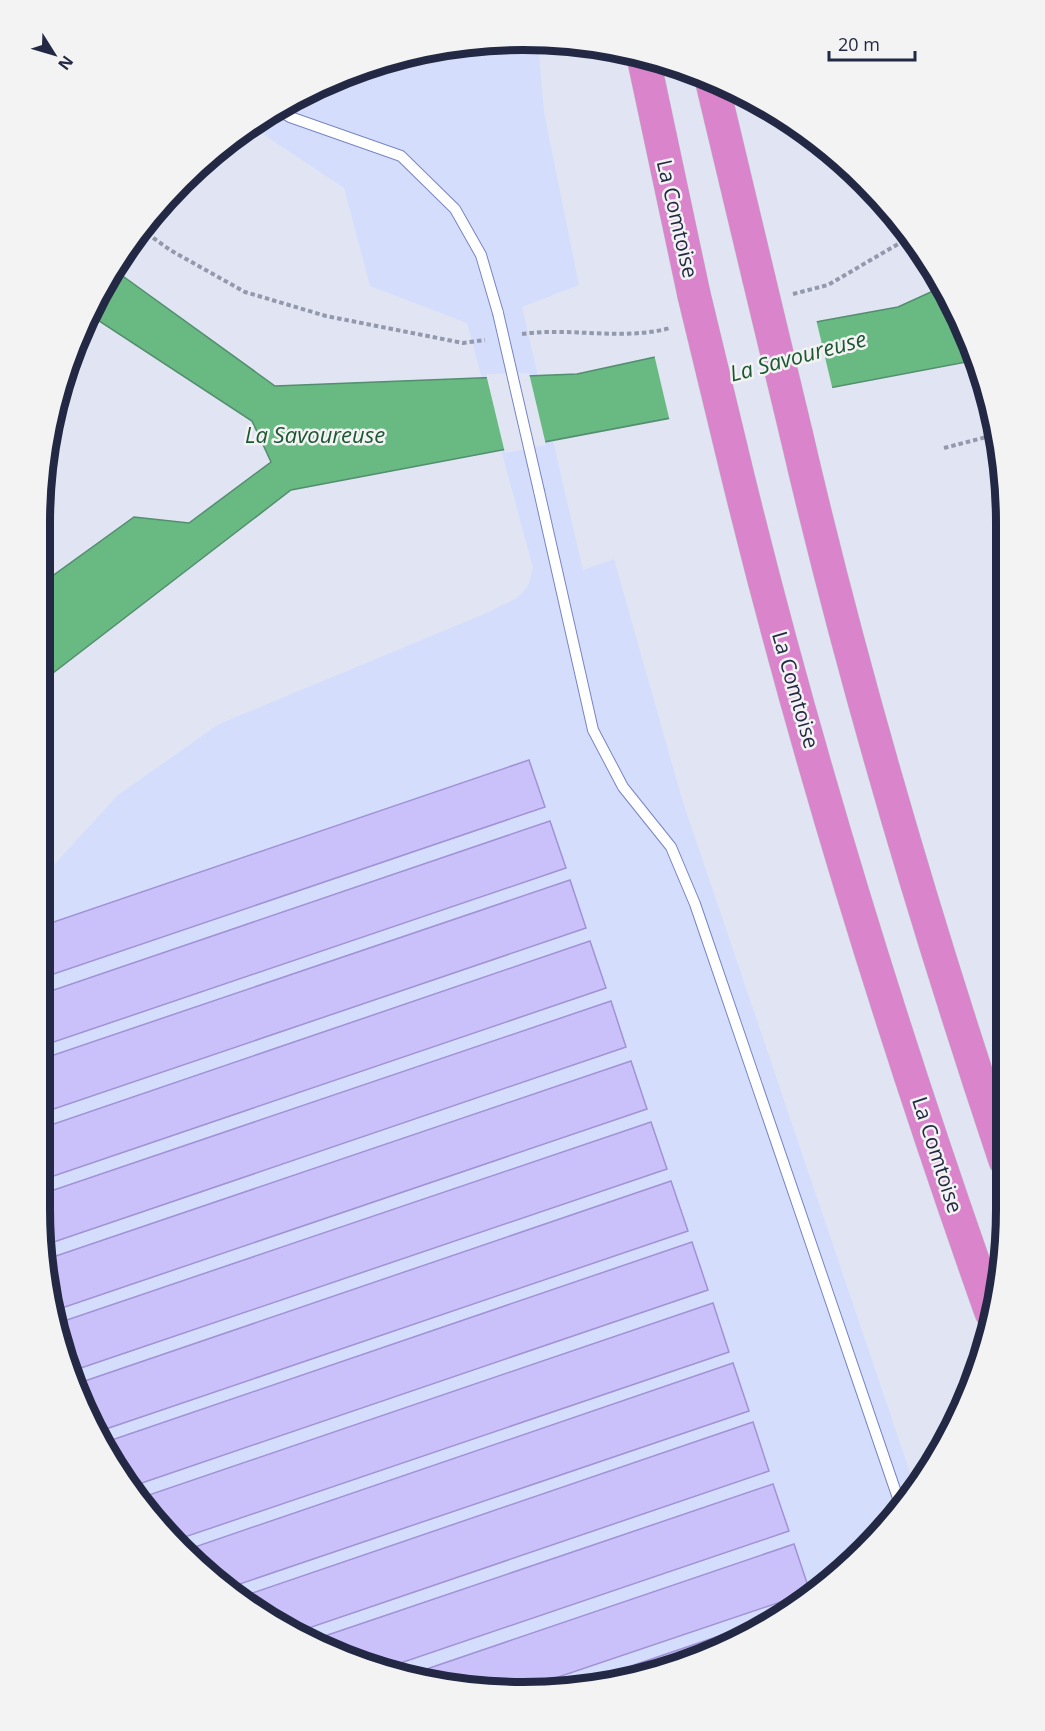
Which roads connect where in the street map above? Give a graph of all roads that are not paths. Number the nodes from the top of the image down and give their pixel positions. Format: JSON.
{"nodes":[{"id":1,"x":645,"y":66,"type":"edge"},
{"id":2,"x":715,"y":91,"type":"edge"},
{"id":3,"x":285,"y":114,"type":"edge"},
{"id":4,"x":996,"y":1132,"type":"edge"},
{"id":5,"x":986,"y":1298,"type":"edge"},
{"id":6,"x":897,"y":1497,"type":"edge"}],
"edges":[{"from":1,"to":5,"type":"highway","name":"La Comtoise","bridge":true},
{"from":2,"to":4,"type":"highway","bridge":true},
{"from":3,"to":6,"type":"lane","bridge":true}]}
